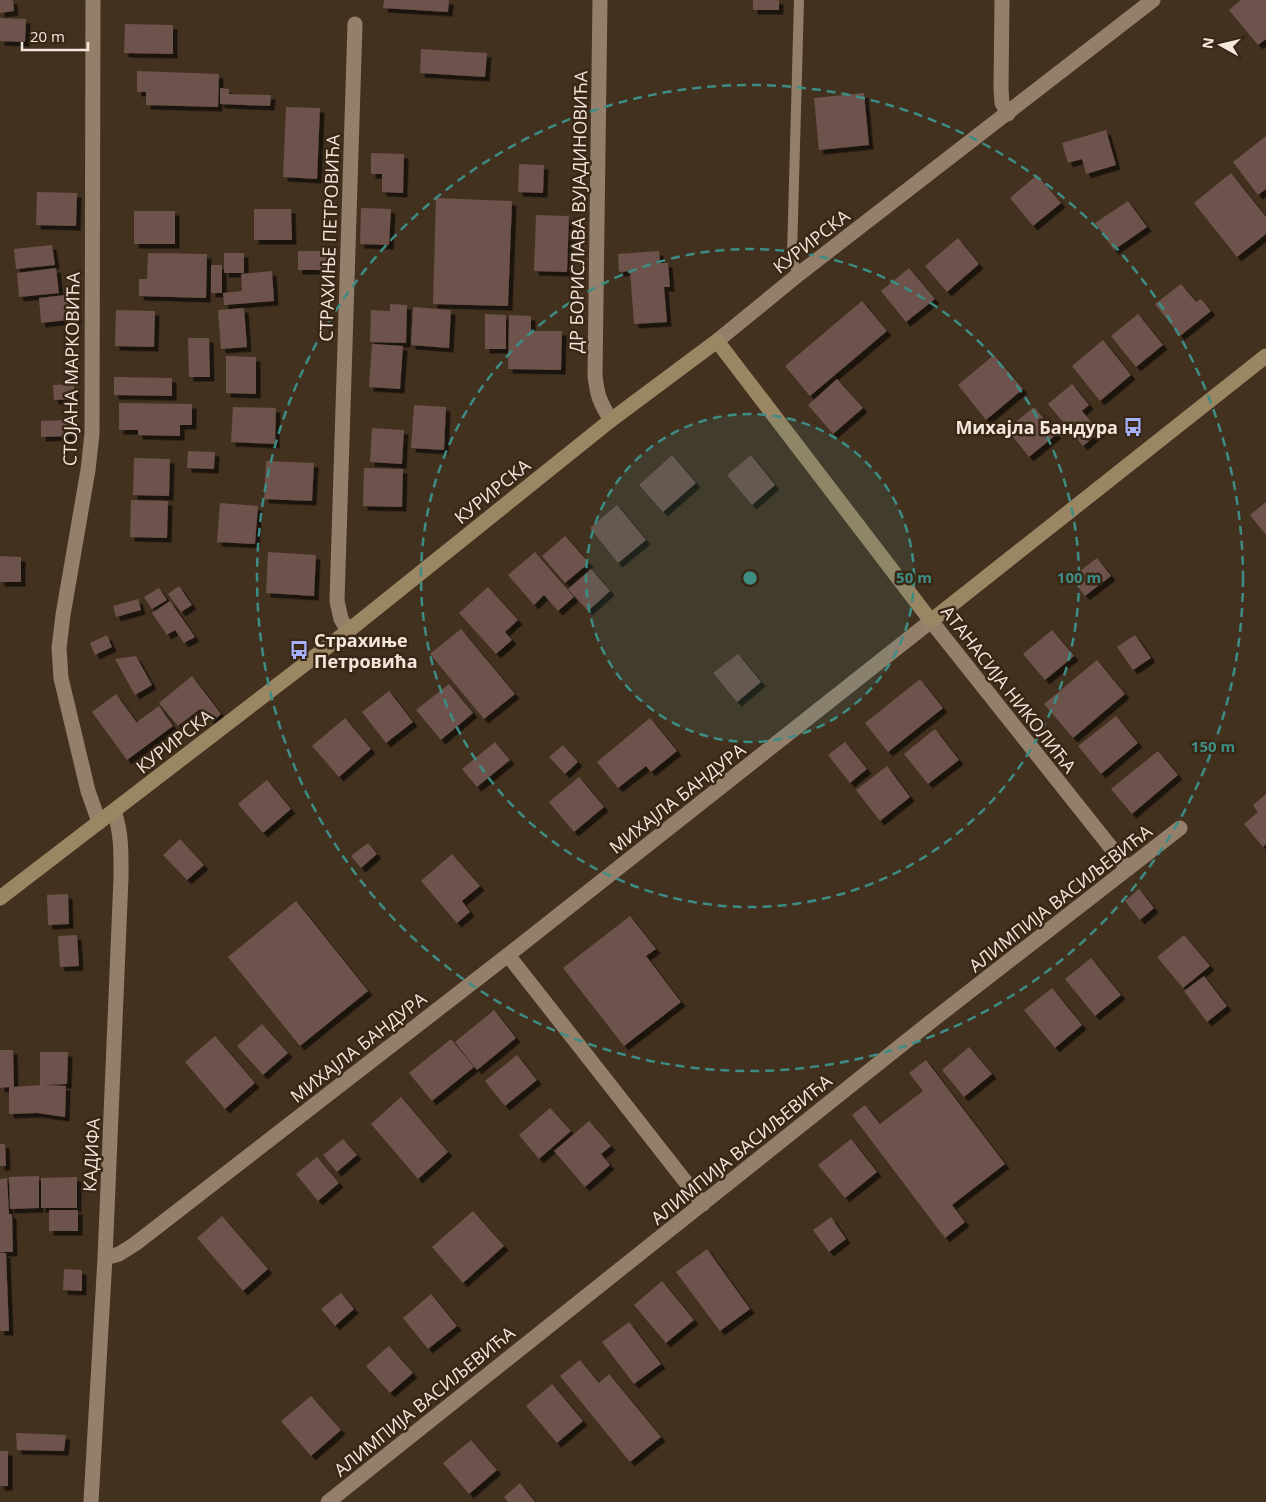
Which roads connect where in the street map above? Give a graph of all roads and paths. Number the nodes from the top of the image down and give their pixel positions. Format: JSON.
{"nodes":[{"id":1,"x":93,"y":0,"type":"edge"},
{"id":2,"x":600,"y":0,"type":"edge"},
{"id":3,"x":799,"y":0,"type":"edge"},
{"id":4,"x":1002,"y":0,"type":"edge"},
{"id":5,"x":1153,"y":0,"type":"edge"},
{"id":6,"x":355,"y":24,"type":"dead end"},
{"id":7,"x":1008,"y":114,"type":"junction"},
{"id":8,"x":799,"y":274,"type":"junction"},
{"id":9,"x":717,"y":341,"type":"junction"},
{"id":10,"x":1266,"y":356,"type":"edge"},
{"id":11,"x":611,"y":420,"type":"junction"},
{"id":12,"x":931,"y":621,"type":"junction"},
{"id":13,"x":348,"y":631,"type":"junction"},
{"id":14,"x":114,"y":811,"type":"junction"},
{"id":15,"x":99,"y":822,"type":"junction"},
{"id":16,"x":1180,"y":828,"type":"dead end"},
{"id":17,"x":1128,"y":869,"type":"junction"},
{"id":18,"x":0,"y":898,"type":"edge"},
{"id":19,"x":508,"y":955,"type":"junction"},
{"id":20,"x":704,"y":1204,"type":"junction"},
{"id":21,"x":104,"y":1258,"type":"junction"},
{"id":22,"x":91,"y":1502,"type":"edge"},
{"id":23,"x":328,"y":1502,"type":"edge"}],
"edges":[{"from":1,"to":15,"type":"street","name":"СТОЈАНА МАРКОВИЋА"},
{"from":2,"to":11,"type":"street","name":"ДР БОРИСЛАВА ВУЈАДИНОВИЋА"},
{"from":3,"to":8,"type":"lane"},
{"from":4,"to":7,"type":"street"},
{"from":5,"to":7,"type":"street","name":"КУРИРСКА"},
{"from":6,"to":13,"type":"street","name":"СТРАХИЊЕ ПЕТРОВИЋА"},
{"from":7,"to":8,"type":"street","name":"КУРИРСКА"},
{"from":8,"to":9,"type":"street","name":"КУРИРСКА"},
{"from":9,"to":11,"type":"street","name":"КУРИРСКА"},
{"from":9,"to":12,"type":"street","name":"АТАНАСИЈА НИКОЛИЋА"},
{"from":10,"to":12,"type":"street","name":"МИХАЈЛА БАНДУРА"},
{"from":11,"to":13,"type":"street","name":"КУРИРСКА"},
{"from":12,"to":17,"type":"street","name":"АТАНАСИЈА НИКОЛИЋА"},
{"from":12,"to":19,"type":"street","name":"МИХАЈЛА БАНДУРА"},
{"from":13,"to":14,"type":"street","name":"КУРИРСКА"},
{"from":14,"to":15,"type":"street","name":"КУРИРСКА"},
{"from":14,"to":21,"type":"street","name":"КАДИФА"},
{"from":15,"to":18,"type":"street","name":"КУРИРСКА"},
{"from":16,"to":17,"type":"street","name":"АЛИМПИЈА ВАСИЉЕВИЋА"},
{"from":17,"to":20,"type":"street","name":"АЛИМПИЈА ВАСИЉЕВИЋА"},
{"from":19,"to":20,"type":"street"},
{"from":19,"to":21,"type":"street","name":"МИХАЈЛА БАНДУРА"},
{"from":20,"to":23,"type":"street","name":"АЛИМПИЈА ВАСИЉЕВИЋА"},
{"from":21,"to":22,"type":"street","name":"КАДИФА"}]}
